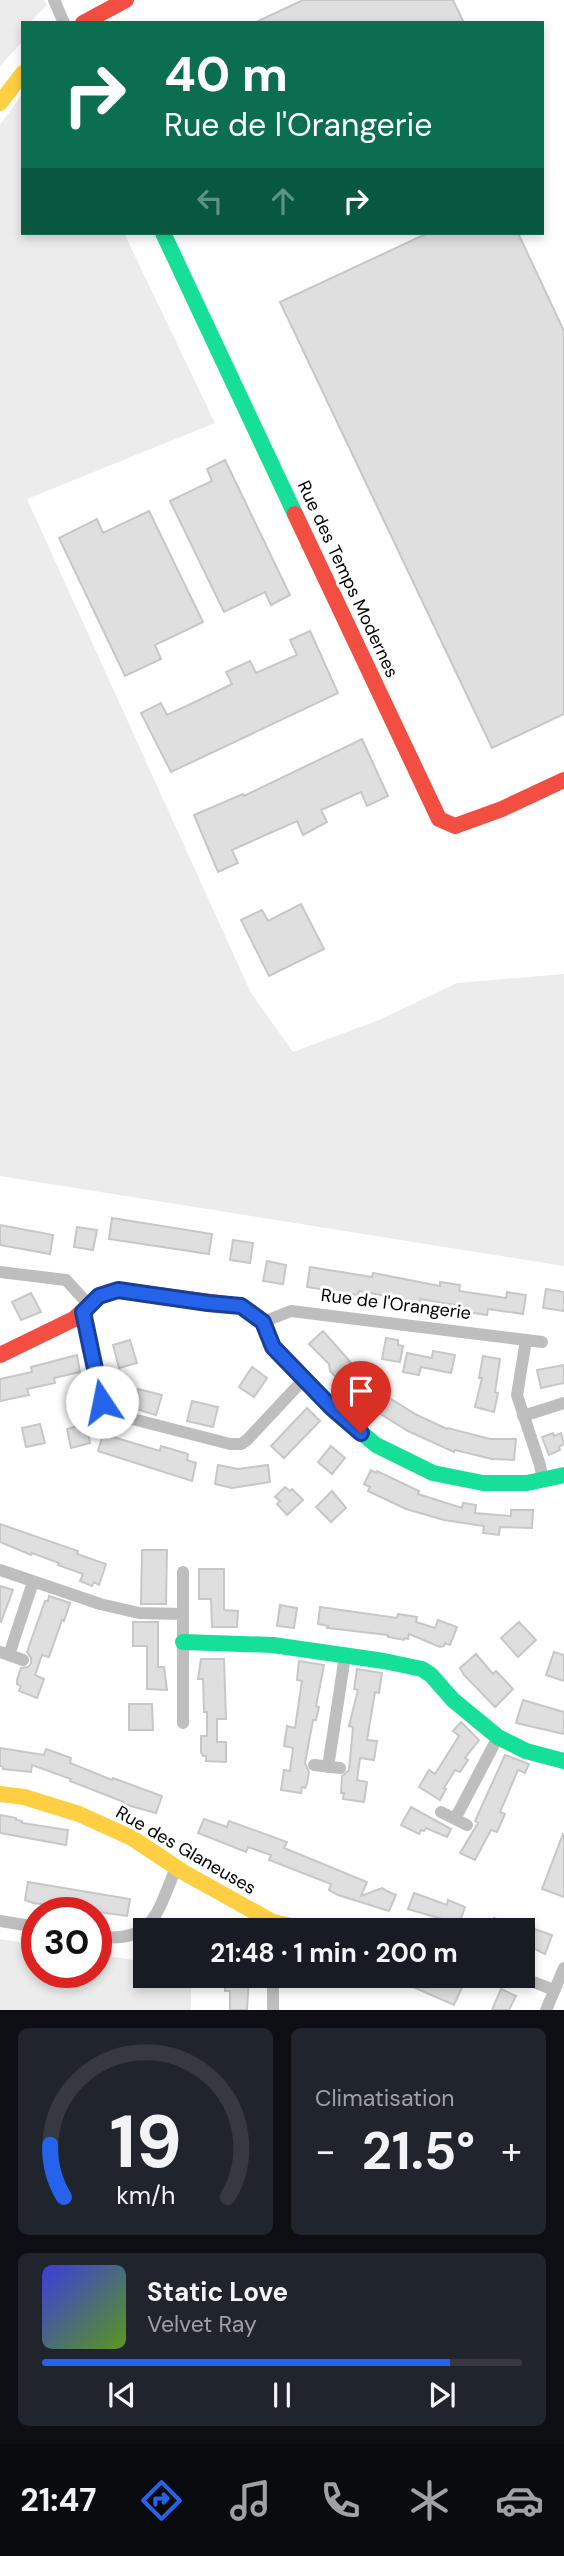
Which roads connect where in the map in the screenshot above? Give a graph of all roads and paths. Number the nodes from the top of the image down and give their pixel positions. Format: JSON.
{"nodes":[{"id":1,"x":54,"y":0,"type":"edge"},
{"id":2,"x":126,"y":0,"type":"edge"},
{"id":3,"x":63,"y":21,"type":"edge"},
{"id":4,"x":87,"y":21,"type":"edge"},
{"id":5,"x":21,"y":76,"type":"edge"},
{"id":6,"x":0,"y":103,"type":"edge"},
{"id":7,"x":164,"y":235,"type":"edge"},
{"id":8,"x":564,"y":780,"type":"edge"},
{"id":9,"x":0,"y":1272,"type":"edge"},
{"id":10,"x":86,"y":1308,"type":"junction"},
{"id":11,"x":263,"y":1322,"type":"junction"},
{"id":12,"x":526,"y":1340,"type":"junction"},
{"id":13,"x":542,"y":1342,"type":"dead end"},
{"id":14,"x":0,"y":1355,"type":"edge"},
{"id":15,"x":304,"y":1379,"type":"junction"},
{"id":16,"x":564,"y":1403,"type":"edge"},
{"id":17,"x":523,"y":1416,"type":"junction"},
{"id":18,"x":564,"y":1475,"type":"edge"},
{"id":19,"x":543,"y":1481,"type":"junction"},
{"id":20,"x":0,"y":1570,"type":"edge"},
{"id":21,"x":183,"y":1572,"type":"dead end"},
{"id":22,"x":33,"y":1582,"type":"junction"},
{"id":23,"x":183,"y":1614,"type":"junction"},
{"id":24,"x":183,"y":1643,"type":"junction"},
{"id":25,"x":5,"y":1653,"type":"edge"},
{"id":26,"x":345,"y":1656,"type":"junction"},
{"id":27,"x":23,"y":1660,"type":"dead end"},
{"id":28,"x":183,"y":1723,"type":"dead end"},
{"id":29,"x":498,"y":1737,"type":"junction"},
{"id":30,"x":564,"y":1761,"type":"edge"},
{"id":31,"x":314,"y":1765,"type":"dead end"},
{"id":32,"x":0,"y":1794,"type":"edge"},
{"id":33,"x":441,"y":1812,"type":"dead end"},
{"id":34,"x":176,"y":1868,"type":"junction"},
{"id":35,"x":260,"y":1918,"type":"edge"},
{"id":36,"x":0,"y":1921,"type":"edge"},
{"id":37,"x":21,"y":1924,"type":"edge"},
{"id":38,"x":112,"y":1937,"type":"edge"},
{"id":39,"x":564,"y":1969,"type":"edge"},
{"id":40,"x":535,"y":1983,"type":"edge"},
{"id":41,"x":273,"y":1988,"type":"edge"},
{"id":42,"x":554,"y":1990,"type":"junction"},
{"id":43,"x":272,"y":2010,"type":"edge"},
{"id":44,"x":546,"y":2010,"type":"edge"}],
"edges":[{"from":1,"to":3,"type":"street"},
{"from":2,"to":4,"type":"street"},
{"from":5,"to":6,"type":"street"},
{"from":7,"to":8,"type":"street","name":"Rue des Temps Modernes"},
{"from":9,"to":10,"type":"street"},
{"from":10,"to":11,"type":"street"},
{"from":10,"to":14,"type":"street"},
{"from":10,"to":15,"type":"street"},
{"from":11,"to":12,"type":"street","name":"Rue de l'Orangerie"},
{"from":11,"to":15,"type":"street"},
{"from":12,"to":13,"type":"street","name":"Rue de l'Orangerie"},
{"from":12,"to":17,"type":"street"},
{"from":15,"to":19,"type":"street"},
{"from":16,"to":17,"type":"street"},
{"from":17,"to":19,"type":"street"},
{"from":18,"to":19,"type":"street"},
{"from":20,"to":22,"type":"street"},
{"from":21,"to":23,"type":"street"},
{"from":22,"to":23,"type":"street"},
{"from":22,"to":25,"type":"street"},
{"from":23,"to":24,"type":"street"},
{"from":24,"to":26,"type":"street"},
{"from":24,"to":28,"type":"street"},
{"from":25,"to":27,"type":"street"},
{"from":26,"to":29,"type":"street"},
{"from":26,"to":31,"type":"street"},
{"from":29,"to":30,"type":"street"},
{"from":29,"to":33,"type":"street"},
{"from":32,"to":34,"type":"street","name":"Rue des Glaneuses"},
{"from":34,"to":35,"type":"street","name":"Rue des Glaneuses"},
{"from":34,"to":38,"type":"street"},
{"from":36,"to":37,"type":"street"},
{"from":39,"to":42,"type":"street"},
{"from":40,"to":42,"type":"street"},
{"from":41,"to":43,"type":"street"},
{"from":42,"to":44,"type":"street"}]}
